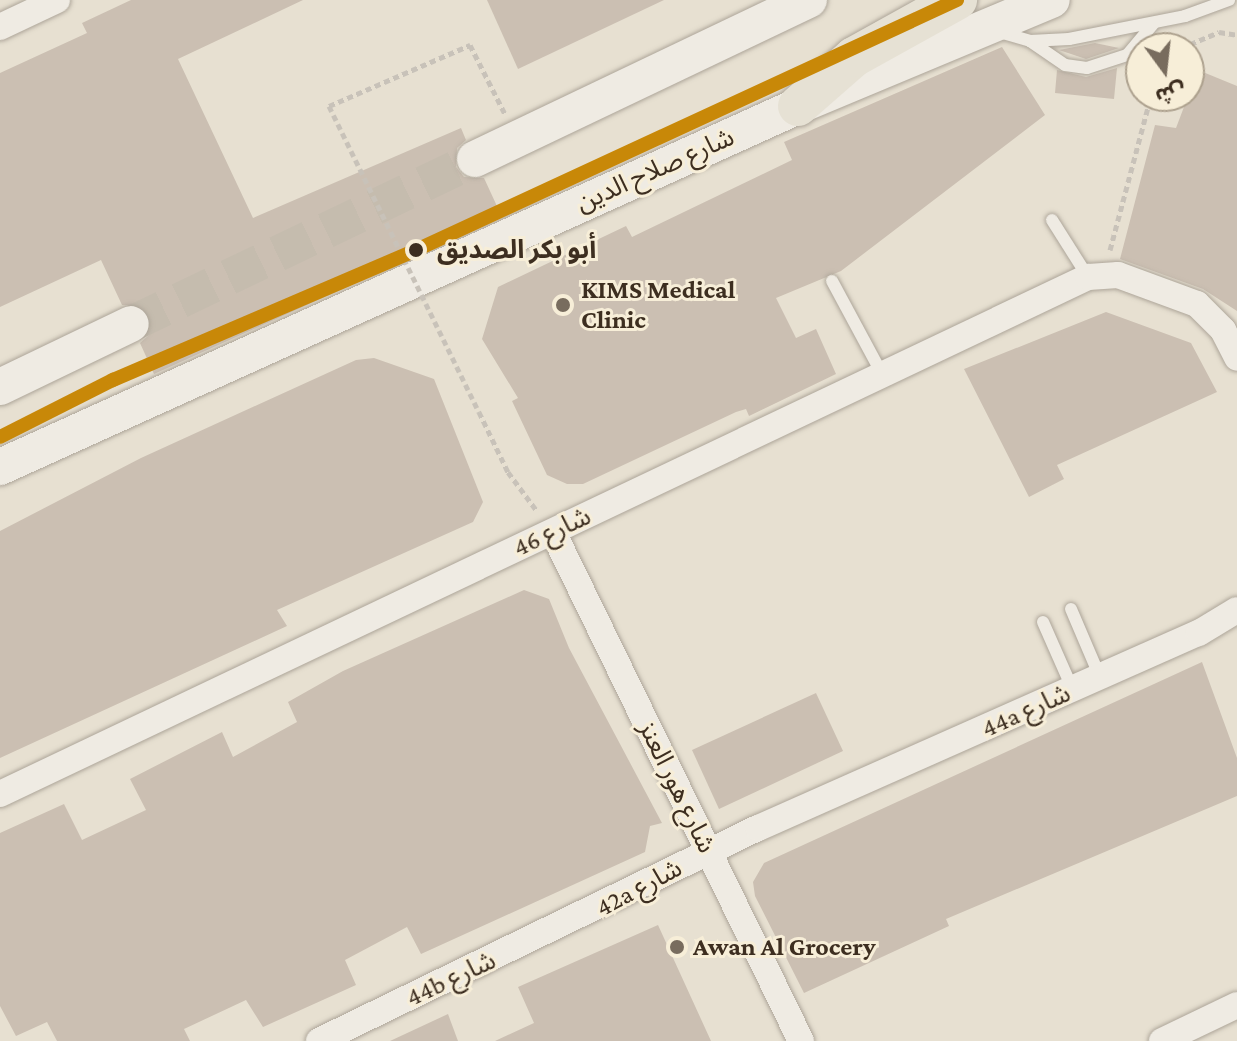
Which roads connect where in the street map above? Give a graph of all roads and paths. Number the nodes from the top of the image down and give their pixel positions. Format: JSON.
{"nodes":[{"id":1,"x":57,"y":0,"type":"edge"},
{"id":2,"x":809,"y":0,"type":"edge"},
{"id":3,"x":957,"y":0,"type":"edge"},
{"id":4,"x":1052,"y":0,"type":"edge"},
{"id":5,"x":1229,"y":0,"type":"edge"},
{"id":6,"x":1154,"y":23,"type":"junction"},
{"id":7,"x":0,"y":27,"type":"edge"},
{"id":8,"x":986,"y":27,"type":"junction"},
{"id":9,"x":1237,"y":35,"type":"edge"},
{"id":10,"x":1205,"y":38,"type":"edge"},
{"id":11,"x":1030,"y":41,"type":"junction"},
{"id":12,"x":798,"y":106,"type":"junction"},
{"id":13,"x":1146,"y":112,"type":"edge"},
{"id":14,"x":518,"y":139,"type":"junction"},
{"id":15,"x":475,"y":159,"type":"tunnel mouth"},
{"id":16,"x":1052,"y":220,"type":"dead end"},
{"id":17,"x":1096,"y":275,"type":"junction"},
{"id":18,"x":832,"y":281,"type":"dead end"},
{"id":19,"x":131,"y":324,"type":"tunnel mouth"},
{"id":20,"x":1237,"y":358,"type":"edge"},
{"id":21,"x":882,"y":374,"type":"junction"},
{"id":22,"x":0,"y":387,"type":"edge"},
{"id":23,"x":0,"y":467,"type":"edge"},
{"id":24,"x":553,"y":532,"type":"junction"},
{"id":25,"x":1071,"y":609,"type":"dead end"},
{"id":26,"x":1237,"y":610,"type":"edge"},
{"id":27,"x":1043,"y":622,"type":"dead end"},
{"id":28,"x":1100,"y":677,"type":"junction"},
{"id":29,"x":1073,"y":690,"type":"junction"},
{"id":30,"x":0,"y":794,"type":"edge"},
{"id":31,"x":813,"y":807,"type":"joint"},
{"id":32,"x":712,"y":859,"type":"junction"},
{"id":33,"x":583,"y":917,"type":"joint"},
{"id":34,"x":1237,"y":1005,"type":"edge"},
{"id":35,"x":319,"y":1041,"type":"edge"},
{"id":36,"x":801,"y":1041,"type":"edge"},
{"id":37,"x":1162,"y":1041,"type":"edge"}],
"edges":[{"from":1,"to":7,"type":"street"},
{"from":2,"to":14,"type":"main road"},
{"from":3,"to":12,"type":"main road"},
{"from":4,"to":8,"type":"main road","name":"شارع صلاح الدين"},
{"from":5,"to":6,"type":"lane"},
{"from":6,"to":11,"type":"lane"},
{"from":6,"to":11,"type":"lane"},
{"from":8,"to":11,"type":"lane"},
{"from":8,"to":12,"type":"main road","name":"شارع صلاح الدين"},
{"from":9,"to":10,"type":"path"},
{"from":12,"to":23,"type":"main road","name":"شارع صلاح الدين"},
{"from":13,"to":17,"type":"path"},
{"from":14,"to":15,"type":"main road"},
{"from":14,"to":24,"type":"path","bridge":true},
{"from":16,"to":17,"type":"lane"},
{"from":17,"to":20,"type":"street"},
{"from":17,"to":21,"type":"street","name":"شارع 46"},
{"from":18,"to":21,"type":"lane"},
{"from":19,"to":22,"type":"main road"},
{"from":21,"to":24,"type":"street","name":"شارع 46"},
{"from":24,"to":30,"type":"street","name":"شارع 46"},
{"from":24,"to":32,"type":"street","name":"شارع هور العنز"},
{"from":25,"to":28,"type":"lane"},
{"from":26,"to":28,"type":"street","name":"44a شارع"},
{"from":27,"to":29,"type":"lane"},
{"from":28,"to":29,"type":"street","name":"44a شارع"},
{"from":29,"to":31,"type":"street","name":"44a شارع"},
{"from":31,"to":32,"type":"street","name":"42a شارع"},
{"from":32,"to":33,"type":"street","name":"42a شارع"},
{"from":32,"to":36,"type":"street","name":"شارع هور العنز"},
{"from":33,"to":35,"type":"street","name":"44b شارع"},
{"from":34,"to":37,"type":"street"}]}
